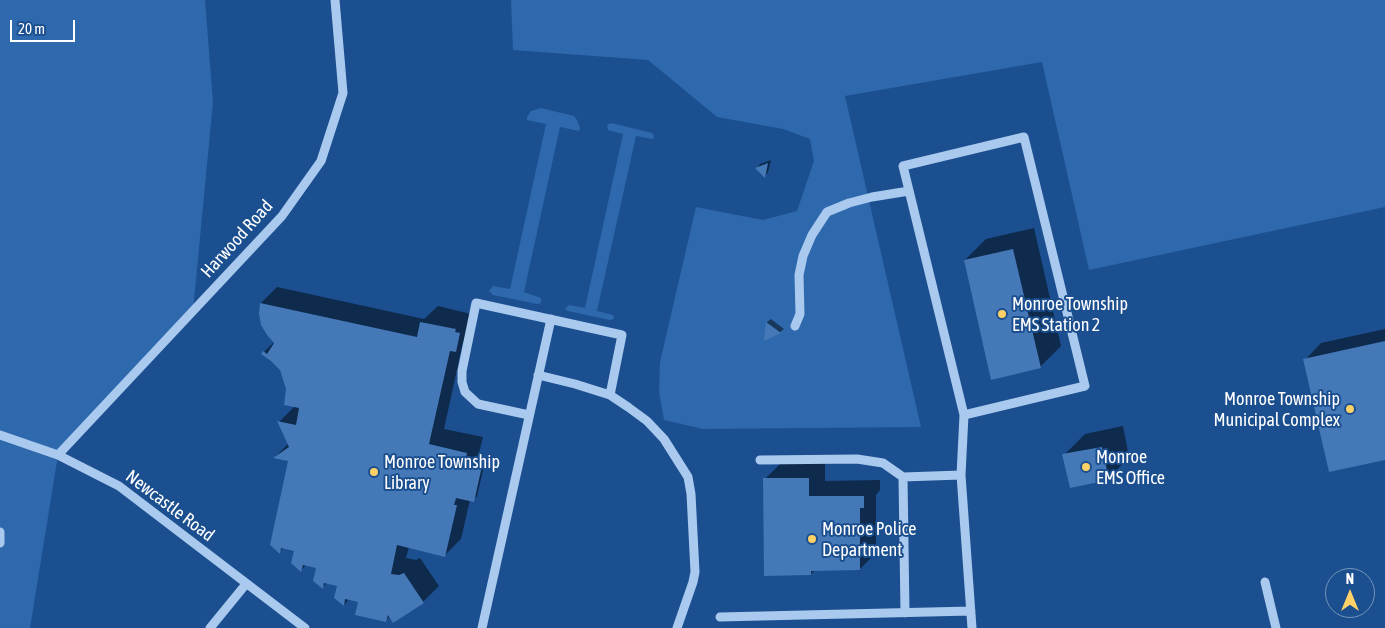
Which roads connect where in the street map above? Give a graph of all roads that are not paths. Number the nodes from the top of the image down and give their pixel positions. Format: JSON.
{"nodes":[{"id":1,"x":335,"y":0,"type":"edge"},
{"id":2,"x":910,"y":191,"type":"junction"},
{"id":3,"x":551,"y":319,"type":"junction"},
{"id":4,"x":795,"y":326,"type":"dead end"},
{"id":5,"x":538,"y":374,"type":"junction"},
{"id":6,"x":610,"y":395,"type":"junction"},
{"id":7,"x":529,"y":415,"type":"junction"},
{"id":8,"x":964,"y":415,"type":"junction"},
{"id":9,"x":0,"y":436,"type":"edge"},
{"id":10,"x":58,"y":455,"type":"junction"},
{"id":11,"x":760,"y":460,"type":"dead end"},
{"id":12,"x":961,"y":475,"type":"junction"},
{"id":13,"x":903,"y":477,"type":"junction"},
{"id":14,"x":0,"y":532,"type":"edge"},
{"id":15,"x":0,"y":542,"type":"edge"},
{"id":16,"x":1265,"y":582,"type":"dead end"},
{"id":17,"x":246,"y":584,"type":"junction"},
{"id":18,"x":971,"y":611,"type":"junction"},
{"id":19,"x":904,"y":613,"type":"junction"},
{"id":20,"x":720,"y":617,"type":"dead end"},
{"id":21,"x":210,"y":628,"type":"edge"},
{"id":22,"x":305,"y":628,"type":"edge"},
{"id":23,"x":482,"y":628,"type":"edge"},
{"id":24,"x":677,"y":628,"type":"edge"},
{"id":25,"x":972,"y":628,"type":"edge"},
{"id":26,"x":1276,"y":628,"type":"edge"}],
"edges":[{"from":1,"to":10,"type":"street","name":"Harwood Road"},
{"from":2,"to":4,"type":"street"},
{"from":2,"to":8,"type":"street"},
{"from":2,"to":8,"type":"street"},
{"from":3,"to":5,"type":"street"},
{"from":3,"to":6,"type":"street"},
{"from":3,"to":7,"type":"street"},
{"from":5,"to":6,"type":"street"},
{"from":5,"to":7,"type":"street"},
{"from":6,"to":24,"type":"street"},
{"from":7,"to":23,"type":"street"},
{"from":8,"to":12,"type":"street"},
{"from":9,"to":10,"type":"street","name":"Newcastle Road"},
{"from":10,"to":17,"type":"street","name":"Newcastle Road"},
{"from":11,"to":13,"type":"street"},
{"from":12,"to":13,"type":"street"},
{"from":12,"to":18,"type":"street"},
{"from":13,"to":19,"type":"street"},
{"from":14,"to":15,"type":"street"},
{"from":16,"to":26,"type":"street"},
{"from":17,"to":21,"type":"street"},
{"from":17,"to":22,"type":"street","name":"Newcastle Road"},
{"from":18,"to":19,"type":"street"},
{"from":18,"to":25,"type":"street"},
{"from":19,"to":20,"type":"street"}]}
